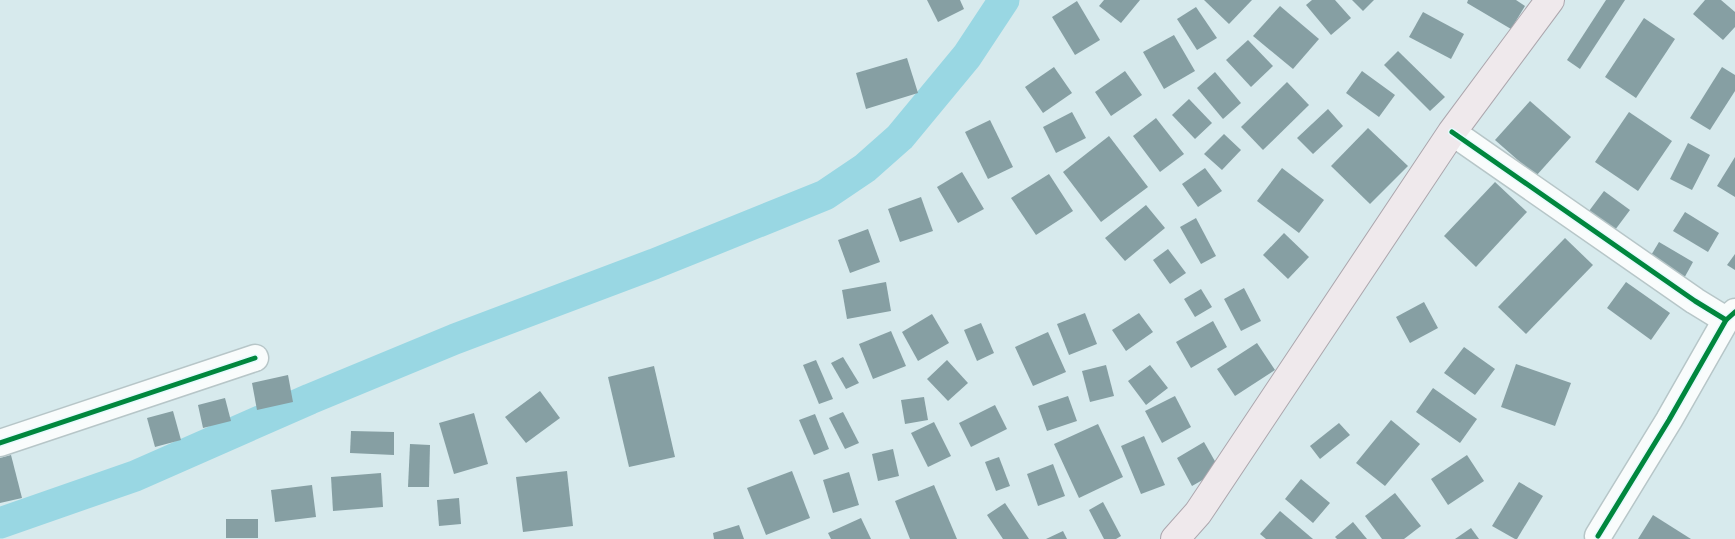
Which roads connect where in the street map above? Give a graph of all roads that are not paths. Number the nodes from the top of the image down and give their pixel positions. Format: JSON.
{"nodes":[{"id":1,"x":1550,"y":0,"type":"edge"},
{"id":2,"x":1452,"y":132,"type":"junction"},
{"id":3,"x":1730,"y":316,"type":"edge"},
{"id":4,"x":255,"y":358,"type":"dead end"},
{"id":5,"x":0,"y":443,"type":"edge"},
{"id":6,"x":1598,"y":536,"type":"dead end"},
{"id":7,"x":1175,"y":539,"type":"edge"}],
"edges":[{"from":1,"to":2,"type":"main road"},
{"from":2,"to":3,"type":"street"},
{"from":2,"to":7,"type":"main road"},
{"from":3,"to":6,"type":"street"},
{"from":4,"to":5,"type":"street"}]}
